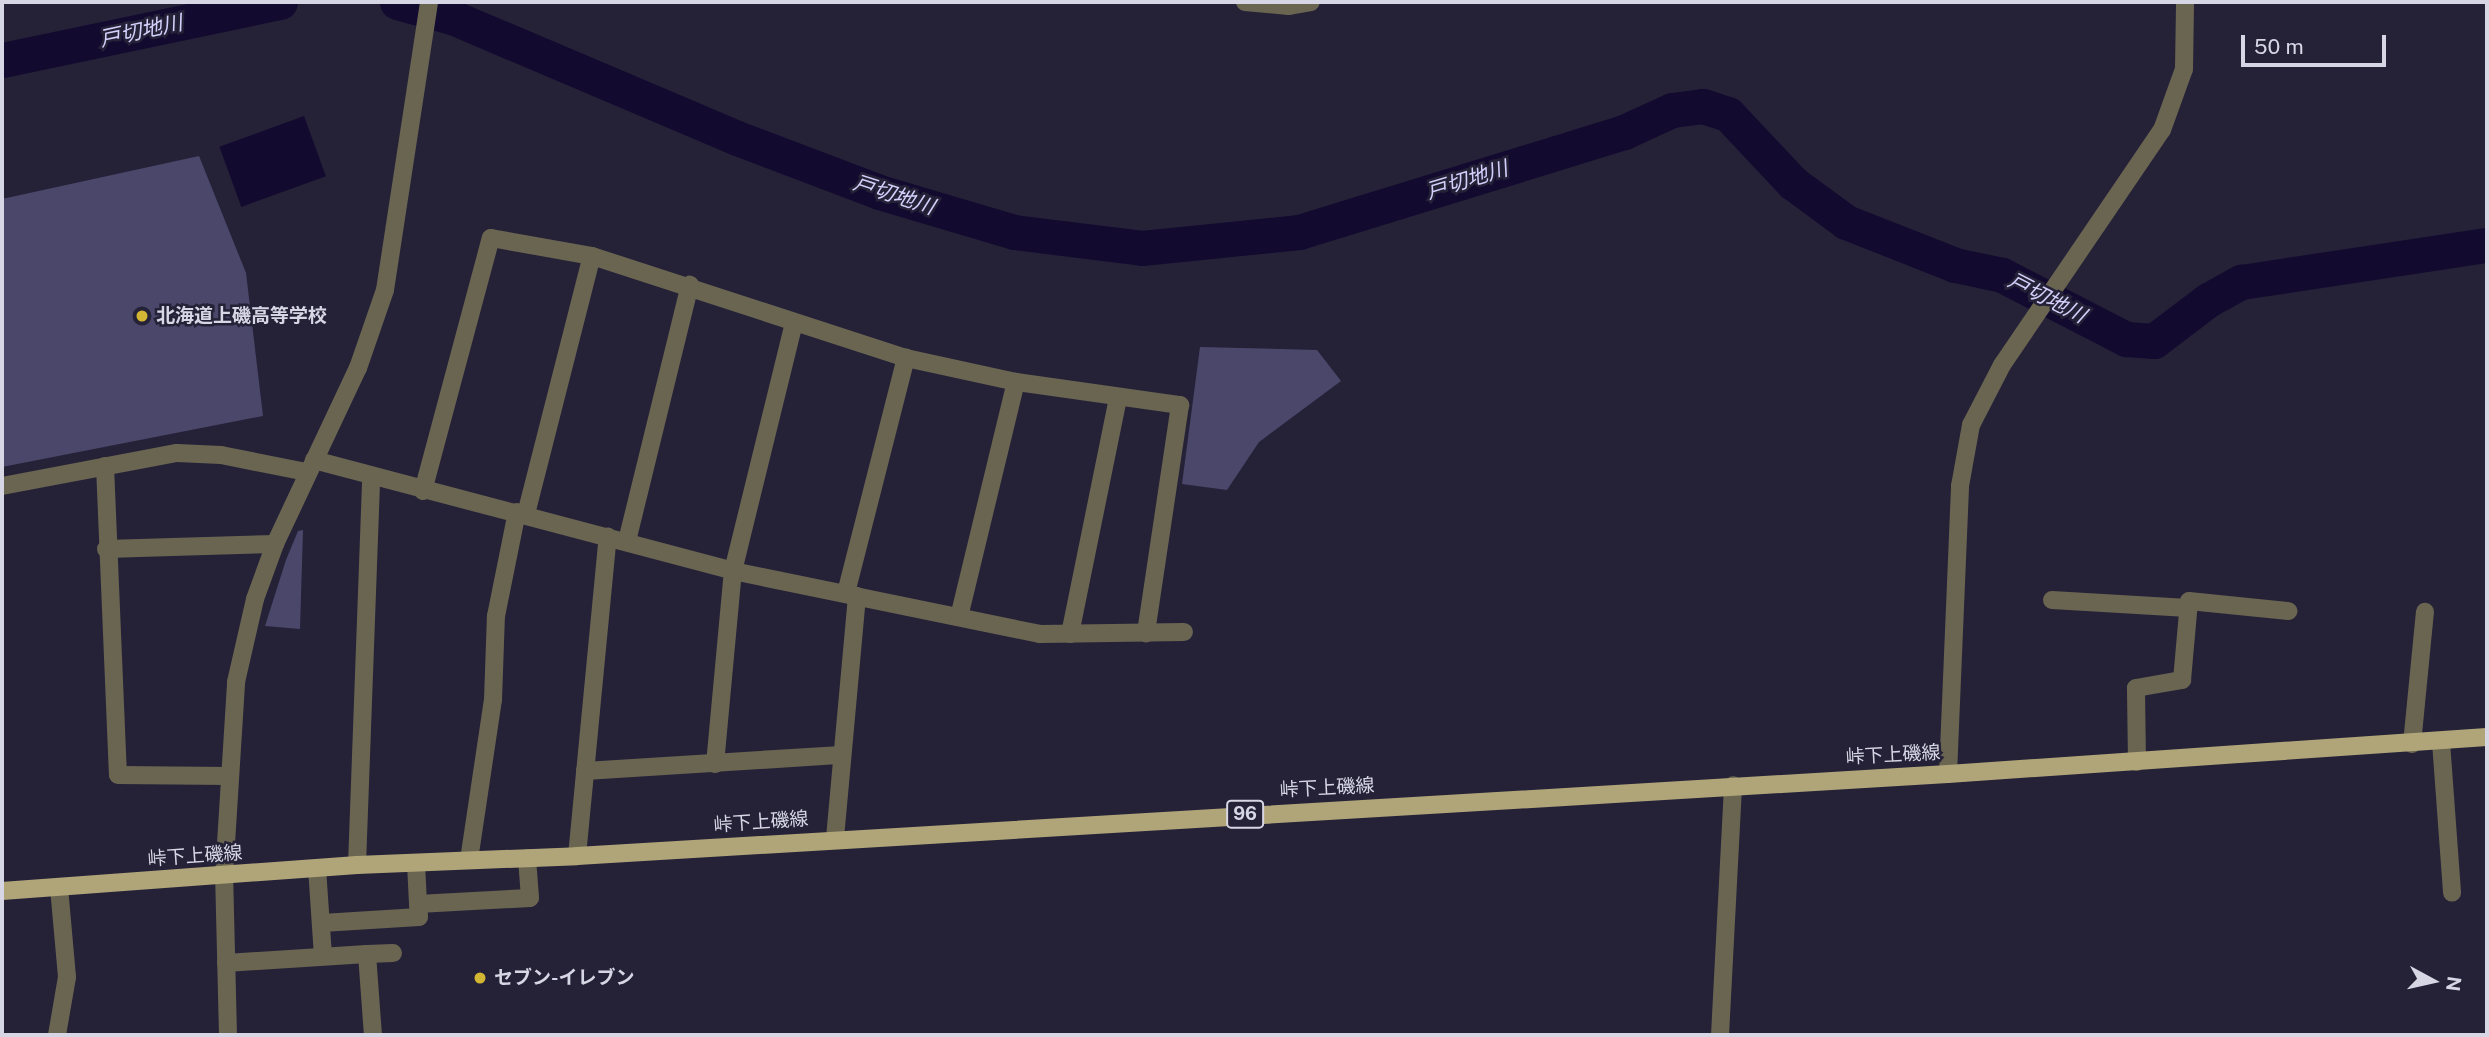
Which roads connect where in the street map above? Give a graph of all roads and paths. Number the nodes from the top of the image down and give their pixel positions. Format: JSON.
{"nodes":[{"id":1,"x":429,"y":2,"type":"edge"},
{"id":2,"x":1245,"y":2,"type":"edge"},
{"id":3,"x":1311,"y":2,"type":"edge"},
{"id":4,"x":2185,"y":2,"type":"edge"},
{"id":5,"x":592,"y":256,"type":"junction"},
{"id":6,"x":690,"y":285,"type":"junction"},
{"id":7,"x":794,"y":322,"type":"junction"},
{"id":8,"x":906,"y":358,"type":"junction"},
{"id":9,"x":1016,"y":382,"type":"junction"},
{"id":10,"x":1118,"y":398,"type":"junction"},
{"id":11,"x":105,"y":466,"type":"junction"},
{"id":12,"x":310,"y":466,"type":"junction"},
{"id":13,"x":371,"y":476,"type":"junction"},
{"id":14,"x":2,"y":486,"type":"edge"},
{"id":15,"x":423,"y":491,"type":"junction"},
{"id":16,"x":522,"y":513,"type":"junction"},
{"id":17,"x":608,"y":536,"type":"junction"},
{"id":18,"x":627,"y":541,"type":"junction"},
{"id":19,"x":275,"y":544,"type":"junction"},
{"id":20,"x":106,"y":549,"type":"junction"},
{"id":21,"x":733,"y":571,"type":"junction"},
{"id":22,"x":852,"y":595,"type":"junction"},
{"id":23,"x":2052,"y":600,"type":"dead end"},
{"id":24,"x":2188,"y":608,"type":"junction"},
{"id":25,"x":2288,"y":611,"type":"dead end"},
{"id":26,"x":2425,"y":611,"type":"dead end"},
{"id":27,"x":959,"y":617,"type":"junction"},
{"id":28,"x":1184,"y":632,"type":"dead end"},
{"id":29,"x":1146,"y":633,"type":"junction"},
{"id":30,"x":1070,"y":634,"type":"junction"},
{"id":31,"x":2487,"y":737,"type":"edge"},
{"id":32,"x":2441,"y":742,"type":"junction"},
{"id":33,"x":2412,"y":744,"type":"junction"},
{"id":34,"x":842,"y":755,"type":"junction"},
{"id":35,"x":2137,"y":762,"type":"junction"},
{"id":36,"x":715,"y":764,"type":"junction"},
{"id":37,"x":585,"y":771,"type":"junction"},
{"id":38,"x":1948,"y":774,"type":"junction"},
{"id":39,"x":229,"y":776,"type":"junction"},
{"id":40,"x":1733,"y":785,"type":"junction"},
{"id":41,"x":835,"y":838,"type":"junction"},
{"id":42,"x":577,"y":856,"type":"junction"},
{"id":43,"x":527,"y":858,"type":"junction"},
{"id":44,"x":469,"y":860,"type":"junction"},
{"id":45,"x":416,"y":863,"type":"junction"},
{"id":46,"x":357,"y":865,"type":"junction"},
{"id":47,"x":317,"y":868,"type":"junction"},
{"id":48,"x":224,"y":875,"type":"junction"},
{"id":49,"x":59,"y":888,"type":"junction"},
{"id":50,"x":2,"y":891,"type":"edge"},
{"id":51,"x":2452,"y":893,"type":"dead end"},
{"id":52,"x":418,"y":904,"type":"junction"},
{"id":53,"x":322,"y":923,"type":"junction"},
{"id":54,"x":393,"y":953,"type":"dead end"},
{"id":55,"x":367,"y":954,"type":"junction"},
{"id":56,"x":323,"y":956,"type":"junction"},
{"id":57,"x":226,"y":963,"type":"junction"},
{"id":58,"x":57,"y":1035,"type":"edge"},
{"id":59,"x":228,"y":1035,"type":"edge"},
{"id":60,"x":373,"y":1035,"type":"edge"},
{"id":61,"x":1720,"y":1035,"type":"edge"}],
"edges":[{"from":1,"to":12,"type":"street"},
{"from":2,"to":3,"type":"street"},
{"from":4,"to":38,"type":"street"},
{"from":5,"to":6,"type":"street"},
{"from":5,"to":15,"type":"street"},
{"from":5,"to":16,"type":"street"},
{"from":6,"to":7,"type":"street"},
{"from":6,"to":18,"type":"street"},
{"from":7,"to":8,"type":"street"},
{"from":7,"to":21,"type":"street"},
{"from":8,"to":9,"type":"street"},
{"from":8,"to":22,"type":"street"},
{"from":9,"to":10,"type":"street"},
{"from":9,"to":27,"type":"street"},
{"from":10,"to":29,"type":"street"},
{"from":10,"to":30,"type":"street"},
{"from":11,"to":12,"type":"street"},
{"from":11,"to":14,"type":"street"},
{"from":11,"to":20,"type":"street"},
{"from":12,"to":13,"type":"street"},
{"from":12,"to":19,"type":"street"},
{"from":13,"to":15,"type":"street"},
{"from":13,"to":46,"type":"street"},
{"from":15,"to":16,"type":"street"},
{"from":16,"to":17,"type":"street"},
{"from":16,"to":44,"type":"street"},
{"from":17,"to":18,"type":"street"},
{"from":17,"to":37,"type":"street"},
{"from":18,"to":21,"type":"street"},
{"from":19,"to":20,"type":"street"},
{"from":19,"to":39,"type":"street"},
{"from":20,"to":39,"type":"street"},
{"from":21,"to":22,"type":"street"},
{"from":21,"to":36,"type":"street"},
{"from":22,"to":27,"type":"street"},
{"from":22,"to":34,"type":"street"},
{"from":23,"to":24,"type":"street"},
{"from":24,"to":25,"type":"street"},
{"from":24,"to":35,"type":"street"},
{"from":26,"to":33,"type":"street"},
{"from":27,"to":30,"type":"street"},
{"from":28,"to":29,"type":"street"},
{"from":29,"to":30,"type":"street"},
{"from":31,"to":32,"type":"main road","name":"峠下上磯線","number":"96"},
{"from":32,"to":33,"type":"main road","name":"峠下上磯線","number":"96"},
{"from":32,"to":51,"type":"street"},
{"from":33,"to":35,"type":"main road","name":"峠下上磯線","number":"96"},
{"from":34,"to":36,"type":"street"},
{"from":34,"to":41,"type":"street"},
{"from":35,"to":38,"type":"main road","name":"峠下上磯線","number":"96"},
{"from":36,"to":37,"type":"street"},
{"from":37,"to":42,"type":"street"},
{"from":38,"to":40,"type":"main road","name":"峠下上磯線","number":"96"},
{"from":39,"to":48,"type":"street"},
{"from":40,"to":41,"type":"main road","name":"峠下上磯線","number":"96"},
{"from":40,"to":61,"type":"street"},
{"from":41,"to":42,"type":"main road","name":"峠下上磯線","number":"96"},
{"from":42,"to":43,"type":"main road","name":"峠下上磯線","number":"96"},
{"from":43,"to":44,"type":"main road","name":"峠下上磯線","number":"96"},
{"from":43,"to":52,"type":"street"},
{"from":44,"to":45,"type":"main road","name":"峠下上磯線","number":"96"},
{"from":45,"to":46,"type":"main road","name":"峠下上磯線","number":"96"},
{"from":45,"to":52,"type":"street"},
{"from":46,"to":47,"type":"main road","name":"峠下上磯線","number":"96"},
{"from":47,"to":48,"type":"main road","name":"峠下上磯線","number":"96"},
{"from":47,"to":53,"type":"street"},
{"from":48,"to":49,"type":"main road","name":"峠下上磯線","number":"96"},
{"from":48,"to":57,"type":"street"},
{"from":49,"to":50,"type":"main road","name":"峠下上磯線","number":"96"},
{"from":49,"to":58,"type":"street"},
{"from":52,"to":53,"type":"street"},
{"from":53,"to":56,"type":"street"},
{"from":54,"to":55,"type":"street"},
{"from":55,"to":56,"type":"street"},
{"from":55,"to":60,"type":"street"},
{"from":56,"to":57,"type":"street"},
{"from":57,"to":59,"type":"street"}]}
